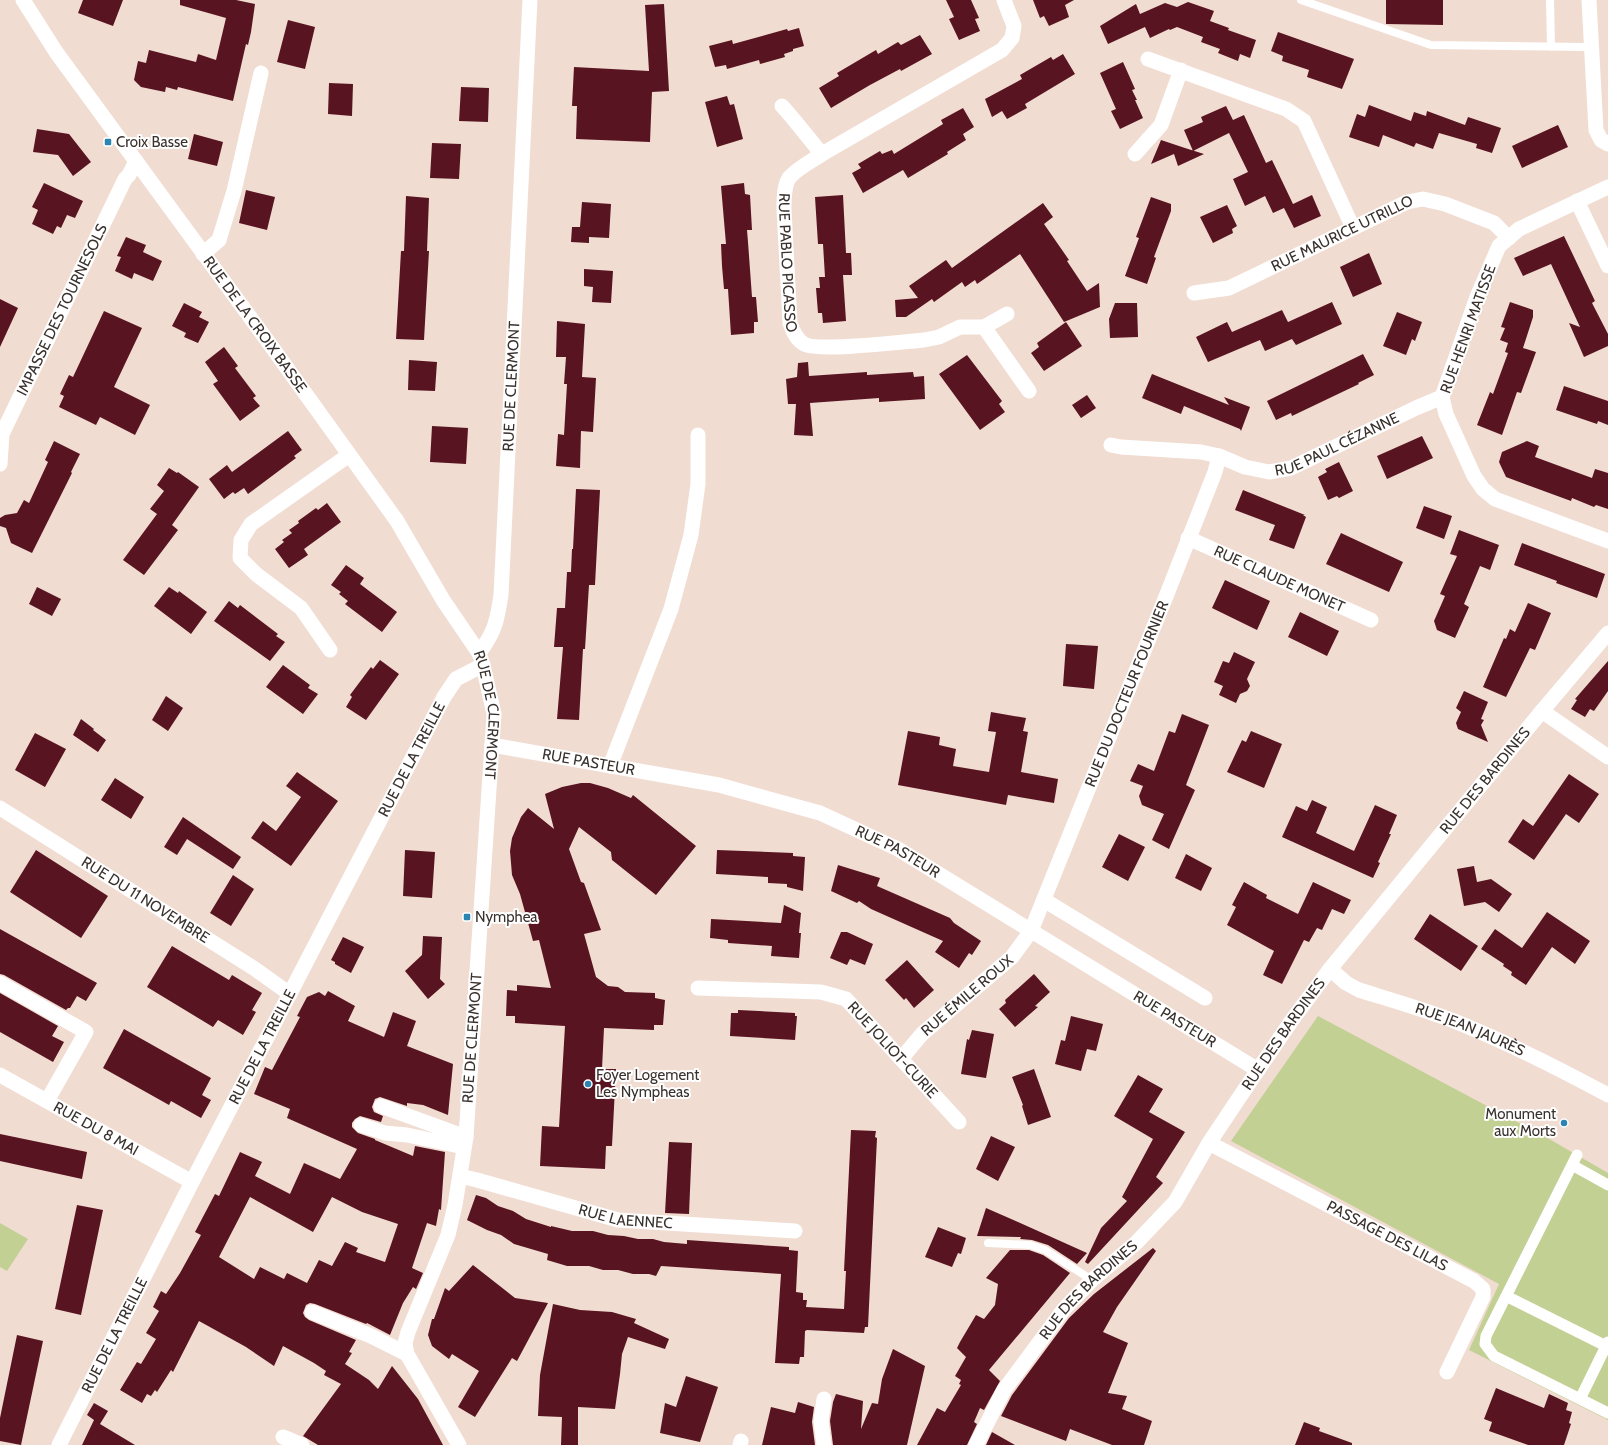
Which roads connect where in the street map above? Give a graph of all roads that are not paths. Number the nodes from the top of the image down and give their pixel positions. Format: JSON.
{"nodes":[{"id":1,"x":23,"y":0,"type":"edge"},
{"id":2,"x":530,"y":0,"type":"edge"},
{"id":3,"x":1004,"y":0,"type":"edge"},
{"id":4,"x":1301,"y":0,"type":"edge"},
{"id":5,"x":1550,"y":0,"type":"edge"},
{"id":6,"x":1589,"y":0,"type":"edge"},
{"id":7,"x":1551,"y":46,"type":"junction"},
{"id":8,"x":1592,"y":47,"type":"junction"},
{"id":9,"x":1148,"y":59,"type":"dead end"},
{"id":10,"x":1181,"y":70,"type":"junction"},
{"id":11,"x":261,"y":73,"type":"dead end"},
{"id":12,"x":782,"y":106,"type":"dead end"},
{"id":13,"x":1608,"y":144,"type":"edge"},
{"id":14,"x":822,"y":154,"type":"junction"},
{"id":15,"x":1135,"y":154,"type":"dead end"},
{"id":16,"x":136,"y":161,"type":"junction"},
{"id":17,"x":1608,"y":187,"type":"edge"},
{"id":18,"x":1577,"y":202,"type":"junction"},
{"id":19,"x":1353,"y":228,"type":"junction"},
{"id":20,"x":1509,"y":238,"type":"junction"},
{"id":21,"x":203,"y":254,"type":"junction"},
{"id":22,"x":1608,"y":266,"type":"edge"},
{"id":23,"x":1194,"y":293,"type":"dead end"},
{"id":24,"x":1007,"y":314,"type":"dead end"},
{"id":25,"x":984,"y":327,"type":"junction"},
{"id":26,"x":1029,"y":391,"type":"dead end"},
{"id":27,"x":1442,"y":397,"type":"junction"},
{"id":28,"x":698,"y":435,"type":"dead end"},
{"id":29,"x":1111,"y":445,"type":"dead end"},
{"id":30,"x":349,"y":455,"type":"junction"},
{"id":31,"x":1219,"y":456,"type":"junction"},
{"id":32,"x":0,"y":464,"type":"edge"},
{"id":33,"x":1188,"y":538,"type":"junction"},
{"id":34,"x":1608,"y":541,"type":"edge"},
{"id":35,"x":1371,"y":620,"type":"dead end"},
{"id":36,"x":1608,"y":633,"type":"edge"},
{"id":37,"x":330,"y":650,"type":"dead end"},
{"id":38,"x":481,"y":659,"type":"junction"},
{"id":39,"x":1542,"y":711,"type":"junction"},
{"id":40,"x":492,"y":745,"type":"junction"},
{"id":41,"x":1608,"y":756,"type":"edge"},
{"id":42,"x":610,"y":766,"type":"junction"},
{"id":43,"x":0,"y":808,"type":"edge"},
{"id":44,"x":1044,"y":900,"type":"junction"},
{"id":45,"x":1031,"y":931,"type":"junction"},
{"id":46,"x":1330,"y":969,"type":"junction"},
{"id":47,"x":0,"y":983,"type":"edge"},
{"id":48,"x":698,"y":988,"type":"dead end"},
{"id":49,"x":290,"y":994,"type":"junction"},
{"id":50,"x":1205,"y":998,"type":"dead end"},
{"id":51,"x":901,"y":1059,"type":"junction"},
{"id":52,"x":1258,"y":1070,"type":"junction"},
{"id":53,"x":0,"y":1075,"type":"edge"},
{"id":54,"x":1608,"y":1095,"type":"edge"},
{"id":55,"x":47,"y":1101,"type":"junction"},
{"id":56,"x":381,"y":1106,"type":"dead end"},
{"id":57,"x":959,"y":1122,"type":"dead end"},
{"id":58,"x":362,"y":1125,"type":"dead end"},
{"id":59,"x":465,"y":1142,"type":"junction"},
{"id":60,"x":1209,"y":1144,"type":"junction"},
{"id":61,"x":460,"y":1176,"type":"junction"},
{"id":62,"x":192,"y":1182,"type":"junction"},
{"id":63,"x":1608,"y":1185,"type":"edge"},
{"id":64,"x":795,"y":1231,"type":"dead end"},
{"id":65,"x":988,"y":1243,"type":"dead end"},
{"id":66,"x":1092,"y":1280,"type":"junction"},
{"id":67,"x":1506,"y":1296,"type":"junction"},
{"id":68,"x":312,"y":1312,"type":"dead end"},
{"id":69,"x":1607,"y":1345,"type":"edge"},
{"id":70,"x":407,"y":1354,"type":"junction"},
{"id":71,"x":1447,"y":1372,"type":"dead end"},
{"id":72,"x":1580,"y":1399,"type":"junction"},
{"id":73,"x":824,"y":1400,"type":"dead end"},
{"id":74,"x":1608,"y":1413,"type":"edge"},
{"id":75,"x":283,"y":1437,"type":"dead end"},
{"id":76,"x":59,"y":1445,"type":"edge"},
{"id":77,"x":302,"y":1445,"type":"edge"},
{"id":78,"x":459,"y":1445,"type":"edge"},
{"id":79,"x":824,"y":1445,"type":"edge"},
{"id":80,"x":976,"y":1445,"type":"edge"}],
"edges":[{"from":1,"to":16,"type":"street","name":"RUE DE LA CROIX BASSE"},
{"from":2,"to":38,"type":"street","name":"RUE DE CLERMONT"},
{"from":3,"to":14,"type":"street","name":"RUE PABLO PICASSO"},
{"from":4,"to":7,"type":"lane"},
{"from":5,"to":7,"type":"lane"},
{"from":6,"to":8,"type":"street"},
{"from":7,"to":8,"type":"lane"},
{"from":8,"to":13,"type":"street"},
{"from":9,"to":10,"type":"street"},
{"from":10,"to":15,"type":"street"},
{"from":10,"to":19,"type":"street"},
{"from":11,"to":21,"type":"street"},
{"from":12,"to":14,"type":"street"},
{"from":14,"to":25,"type":"street","name":"RUE PABLO PICASSO"},
{"from":16,"to":21,"type":"street","name":"RUE DE LA CROIX BASSE"},
{"from":16,"to":32,"type":"street","name":"IMPASSE DES TOURNESOLS"},
{"from":17,"to":18,"type":"street","name":"RUE HENRI MATISSE"},
{"from":18,"to":20,"type":"street","name":"RUE HENRI MATISSE"},
{"from":18,"to":22,"type":"street"},
{"from":19,"to":20,"type":"street","name":"RUE MAURICE UTRILLO"},
{"from":19,"to":23,"type":"street","name":"RUE MAURICE UTRILLO"},
{"from":20,"to":27,"type":"street","name":"RUE HENRI MATISSE"},
{"from":21,"to":30,"type":"street","name":"RUE DE LA CROIX BASSE"},
{"from":24,"to":25,"type":"street","name":"RUE PABLO PICASSO"},
{"from":25,"to":26,"type":"street"},
{"from":27,"to":31,"type":"street","name":"RUE PAUL CÉZANNE"},
{"from":27,"to":34,"type":"street","name":"RUE HENRI MATISSE"},
{"from":28,"to":42,"type":"street"},
{"from":29,"to":31,"type":"street","name":"RUE PAUL CÉZANNE"},
{"from":30,"to":37,"type":"street"},
{"from":30,"to":38,"type":"street","name":"RUE DE LA CROIX BASSE"},
{"from":31,"to":33,"type":"street","name":"RUE DU DOCTEUR FOURNIER"},
{"from":33,"to":35,"type":"street","name":"RUE CLAUDE MONET"},
{"from":33,"to":44,"type":"street","name":"RUE DU DOCTEUR FOURNIER"},
{"from":36,"to":39,"type":"street","name":"RUE DES BARDINES"},
{"from":38,"to":40,"type":"street","name":"RUE DE CLERMONT"},
{"from":38,"to":49,"type":"street","name":"RUE DE LA TREILLE"},
{"from":39,"to":41,"type":"street"},
{"from":39,"to":46,"type":"street","name":"RUE DES BARDINES"},
{"from":40,"to":42,"type":"street","name":"RUE PASTEUR"},
{"from":40,"to":59,"type":"street","name":"RUE DE CLERMONT"},
{"from":42,"to":45,"type":"street","name":"RUE PASTEUR"},
{"from":43,"to":49,"type":"street","name":"RUE DU 11 NOVEMBRE"},
{"from":44,"to":45,"type":"street","name":"RUE DU DOCTEUR FOURNIER"},
{"from":44,"to":50,"type":"street"},
{"from":45,"to":51,"type":"street","name":"RUE ÉMILE ROUX"},
{"from":45,"to":52,"type":"street","name":"RUE PASTEUR"},
{"from":46,"to":52,"type":"street","name":"RUE DES BARDINES"},
{"from":46,"to":54,"type":"street","name":"RUE JEAN JAURÈS"},
{"from":47,"to":55,"type":"street"},
{"from":48,"to":51,"type":"street","name":"RUE JOLIOT-CURIE"},
{"from":49,"to":62,"type":"street","name":"RUE DE LA TREILLE"},
{"from":51,"to":57,"type":"street","name":"RUE JOLIOT-CURIE"},
{"from":52,"to":60,"type":"street","name":"RUE DES BARDINES"},
{"from":53,"to":55,"type":"street","name":"RUE DU 8 MAI"},
{"from":55,"to":62,"type":"street","name":"RUE DU 8 MAI"},
{"from":56,"to":59,"type":"street"},
{"from":58,"to":59,"type":"street"},
{"from":59,"to":61,"type":"street","name":"RUE DE CLERMONT"},
{"from":60,"to":66,"type":"street","name":"RUE DES BARDINES"},
{"from":60,"to":71,"type":"street","name":"PASSAGE DES LILAS"},
{"from":61,"to":64,"type":"street","name":"RUE LAENNEC"},
{"from":61,"to":70,"type":"street","name":"RUE DE CLERMONT"},
{"from":62,"to":76,"type":"street","name":"RUE DE LA TREILLE"},
{"from":63,"to":67,"type":"street"},
{"from":65,"to":66,"type":"lane"},
{"from":66,"to":80,"type":"street","name":"RUE DES BARDINES"},
{"from":67,"to":69,"type":"street"},
{"from":67,"to":72,"type":"street"},
{"from":68,"to":70,"type":"street"},
{"from":69,"to":72,"type":"street"},
{"from":70,"to":78,"type":"street"},
{"from":72,"to":74,"type":"street"},
{"from":73,"to":79,"type":"street"},
{"from":75,"to":77,"type":"street"}]}
